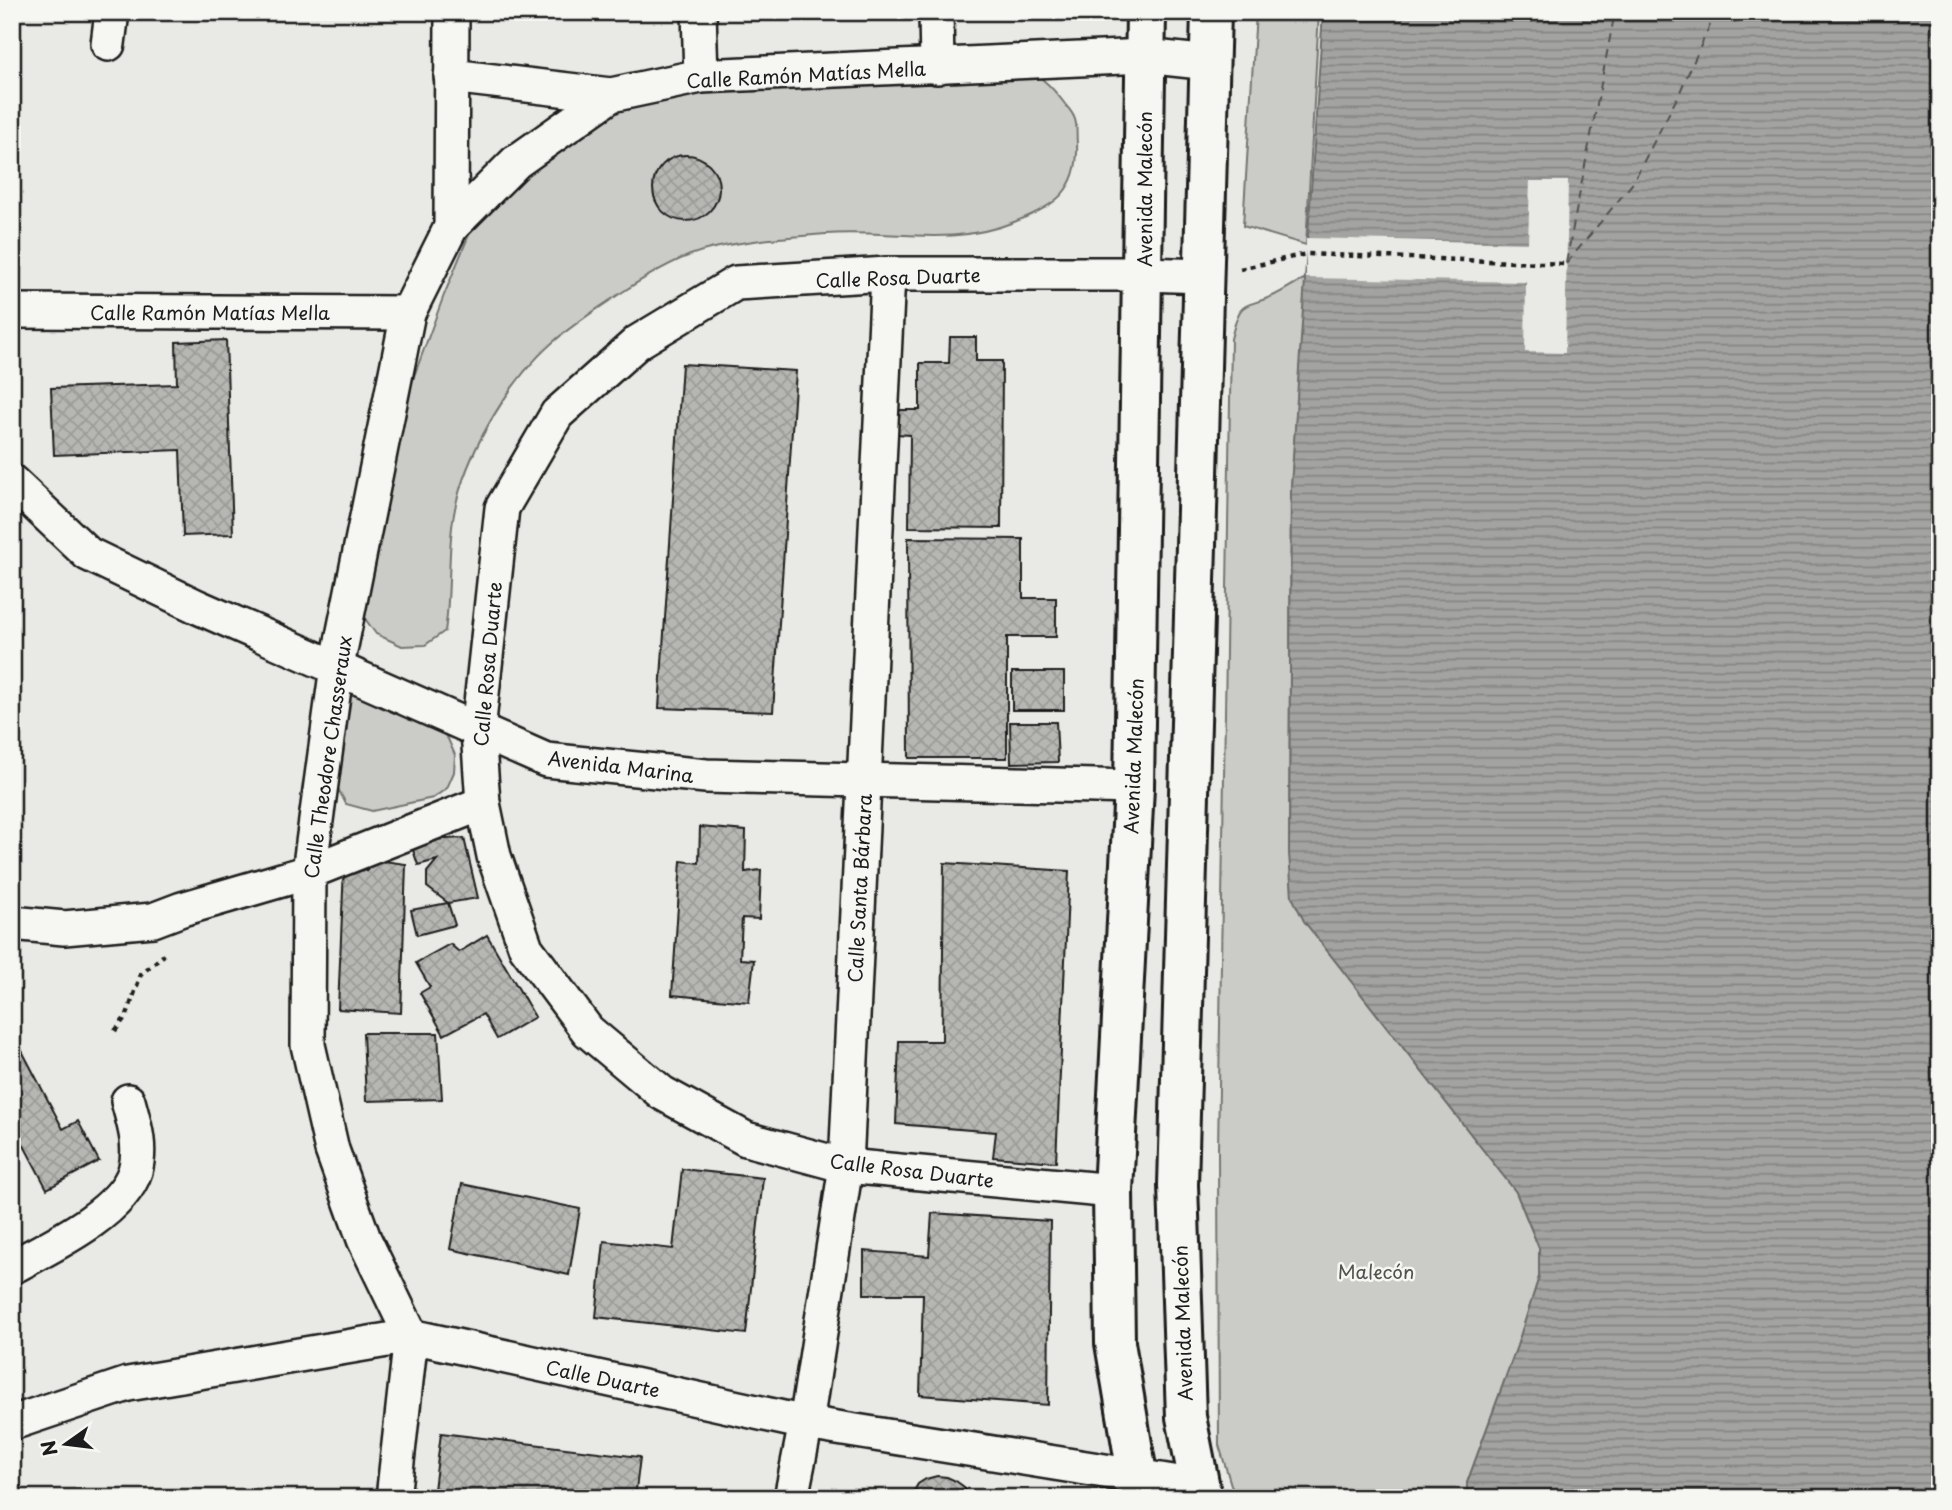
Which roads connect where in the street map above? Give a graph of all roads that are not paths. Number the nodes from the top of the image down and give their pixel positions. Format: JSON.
{"nodes":[{"id":1,"x":452,"y":12,"type":"edge"},
{"id":2,"x":699,"y":12,"type":"edge"},
{"id":3,"x":936,"y":12,"type":"edge"},
{"id":4,"x":1146,"y":12,"type":"edge"},
{"id":5,"x":1211,"y":12,"type":"edge"},
{"id":6,"x":1146,"y":56,"type":"junction"},
{"id":7,"x":1210,"y":62,"type":"junction"},
{"id":8,"x":937,"y":67,"type":"junction"},
{"id":9,"x":451,"y":76,"type":"junction"},
{"id":10,"x":701,"y":76,"type":"junction"},
{"id":11,"x":611,"y":95,"type":"junction"},
{"id":12,"x":451,"y":227,"type":"junction"},
{"id":13,"x":888,"y":274,"type":"junction"},
{"id":14,"x":1144,"y":274,"type":"junction"},
{"id":15,"x":1205,"y":276,"type":"junction"},
{"id":16,"x":12,"y":311,"type":"edge"},
{"id":17,"x":408,"y":313,"type":"junction"},
{"id":18,"x":12,"y":482,"type":"edge"},
{"id":19,"x":337,"y":666,"type":"junction"},
{"id":20,"x":478,"y":731,"type":"junction"},
{"id":21,"x":864,"y":780,"type":"junction"},
{"id":22,"x":1134,"y":788,"type":"junction"},
{"id":23,"x":483,"y":803,"type":"junction"},
{"id":24,"x":309,"y":872,"type":"junction"},
{"id":25,"x":12,"y":923,"type":"edge"},
{"id":26,"x":128,"y":1101,"type":"dead end"},
{"id":27,"x":846,"y":1166,"type":"junction"},
{"id":28,"x":1113,"y":1191,"type":"junction"},
{"id":29,"x":12,"y":1267,"type":"edge"},
{"id":30,"x":411,"y":1336,"type":"junction"},
{"id":31,"x":12,"y":1423,"type":"edge"},
{"id":32,"x":806,"y":1423,"type":"junction"},
{"id":33,"x":1139,"y":1488,"type":"edge"},
{"id":34,"x":1200,"y":1492,"type":"edge"},
{"id":35,"x":393,"y":1498,"type":"edge"},
{"id":36,"x":791,"y":1498,"type":"edge"}],
"edges":[{"from":1,"to":9,"type":"street","name":"Calle Theodore Chasseraux"},
{"from":2,"to":10,"type":"street"},
{"from":3,"to":8,"type":"street"},
{"from":4,"to":6,"type":"main road","name":"Avenida Malecón"},
{"from":5,"to":7,"type":"main road","name":"Avenida Malecón"},
{"from":6,"to":7,"type":"street","name":"Calle Ramón Matías Mella"},
{"from":6,"to":8,"type":"street","name":"Calle Ramón Matías Mella"},
{"from":6,"to":14,"type":"main road","name":"Avenida Malecón"},
{"from":7,"to":15,"type":"main road","name":"Avenida Malecón"},
{"from":8,"to":10,"type":"street","name":"Calle Ramón Matías Mella"},
{"from":9,"to":11,"type":"street"},
{"from":9,"to":12,"type":"street","name":"Calle Theodore Chasseraux"},
{"from":10,"to":11,"type":"street","name":"Calle Ramón Matías Mella"},
{"from":11,"to":12,"type":"street","name":"Calle Ramón Matías Mella"},
{"from":12,"to":17,"type":"street","name":"Calle Theodore Chasseraux"},
{"from":13,"to":14,"type":"street","name":"Calle Rosa Duarte"},
{"from":13,"to":20,"type":"street","name":"Calle Rosa Duarte"},
{"from":13,"to":21,"type":"street","name":"Calle Santa Bárbara"},
{"from":14,"to":15,"type":"street","name":"Calle Rosa Duarte"},
{"from":14,"to":22,"type":"main road","name":"Avenida Malecón"},
{"from":15,"to":34,"type":"main road","name":"Avenida Malecón"},
{"from":16,"to":17,"type":"street","name":"Calle Ramón Matías Mella"},
{"from":17,"to":19,"type":"street","name":"Calle Theodore Chasseraux"},
{"from":18,"to":19,"type":"street","name":"Avenida Marina"},
{"from":19,"to":20,"type":"street","name":"Avenida Marina"},
{"from":19,"to":24,"type":"street","name":"Calle Theodore Chasseraux"},
{"from":20,"to":21,"type":"street","name":"Avenida Marina"},
{"from":20,"to":23,"type":"street","name":"Calle Rosa Duarte"},
{"from":21,"to":22,"type":"street","name":"Avenida Marina"},
{"from":21,"to":27,"type":"street","name":"Calle Santa Bárbara"},
{"from":22,"to":28,"type":"main road","name":"Avenida Malecón"},
{"from":23,"to":24,"type":"street"},
{"from":23,"to":27,"type":"street","name":"Calle Rosa Duarte"},
{"from":24,"to":25,"type":"street"},
{"from":24,"to":30,"type":"street","name":"Calle Theodore Chasseraux"},
{"from":26,"to":29,"type":"street"},
{"from":27,"to":28,"type":"street","name":"Calle Rosa Duarte"},
{"from":27,"to":32,"type":"street","name":"Calle Santa Bárbara"},
{"from":28,"to":33,"type":"main road","name":"Avenida Malecón"},
{"from":30,"to":31,"type":"street","name":"Calle Duarte"},
{"from":30,"to":32,"type":"street","name":"Calle Duarte"},
{"from":30,"to":35,"type":"street"},
{"from":32,"to":33,"type":"street","name":"Calle Duarte"},
{"from":32,"to":36,"type":"street","name":"Calle Santa Bárbara"},
{"from":33,"to":34,"type":"street","name":"Calle Duarte"}]}
